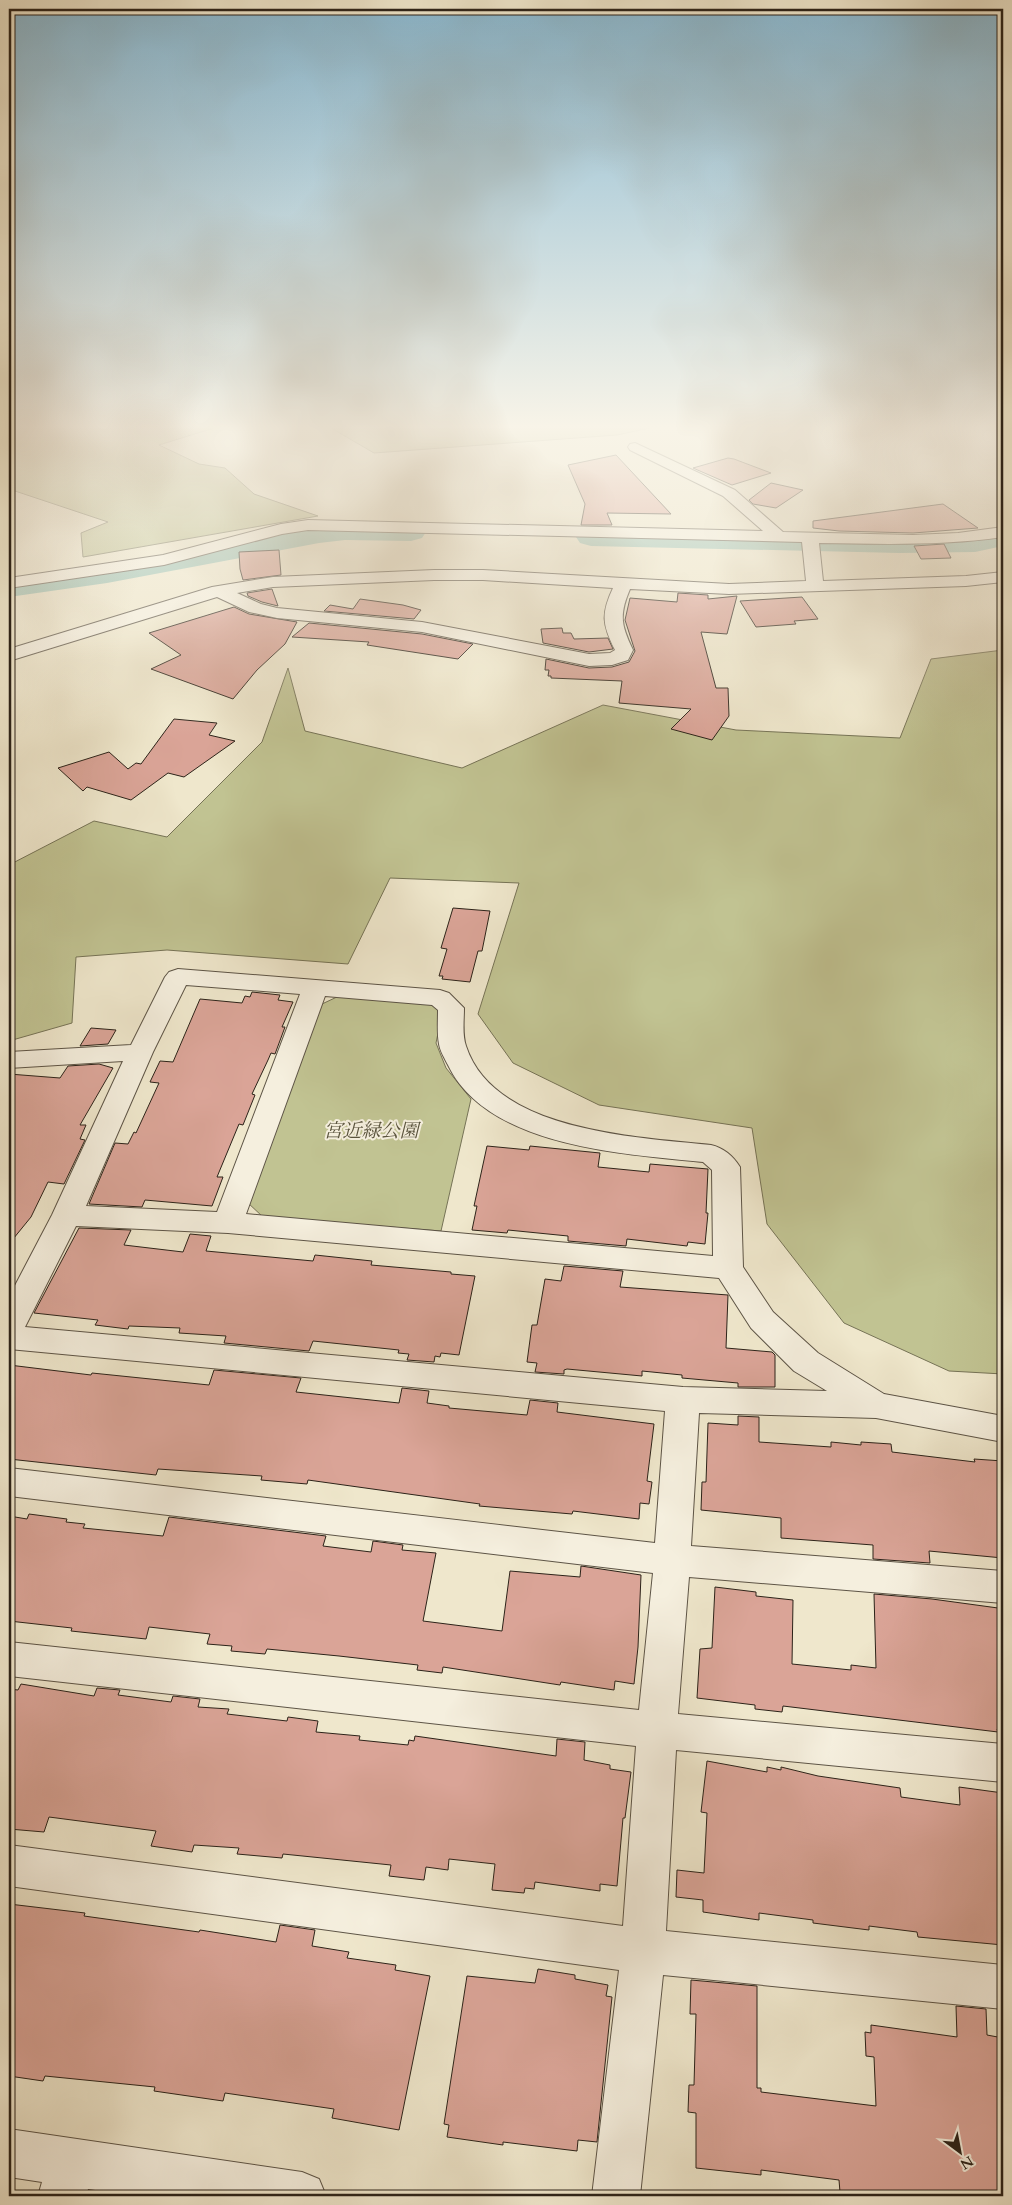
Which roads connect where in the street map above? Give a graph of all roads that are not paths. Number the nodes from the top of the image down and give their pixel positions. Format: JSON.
{"nodes":[{"id":1,"x":274,"y":531,"type":"edge"},
{"id":2,"x":501,"y":531,"type":"edge"},
{"id":3,"x":772,"y":531,"type":"edge"},
{"id":4,"x":1003,"y":532,"type":"edge"},
{"id":5,"x":780,"y":538,"type":"junction"},
{"id":6,"x":811,"y":543,"type":"junction"},
{"id":7,"x":1003,"y":577,"type":"edge"},
{"id":8,"x":9,"y":583,"type":"edge"},
{"id":9,"x":624,"y":583,"type":"junction"},
{"id":10,"x":815,"y":586,"type":"junction"},
{"id":11,"x":218,"y":591,"type":"junction"},
{"id":12,"x":9,"y":655,"type":"edge"},
{"id":13,"x":315,"y":988,"type":"junction"},
{"id":14,"x":140,"y":1052,"type":"junction"},
{"id":15,"x":9,"y":1060,"type":"edge"},
{"id":16,"x":67,"y":1215,"type":"junction"},
{"id":17,"x":228,"y":1223,"type":"junction"},
{"id":18,"x":728,"y":1268,"type":"junction"},
{"id":19,"x":9,"y":1326,"type":"edge"},
{"id":20,"x":9,"y":1337,"type":"edge"},
{"id":21,"x":683,"y":1400,"type":"junction"},
{"id":22,"x":876,"y":1405,"type":"junction"},
{"id":23,"x":1003,"y":1429,"type":"edge"},
{"id":24,"x":9,"y":1482,"type":"edge"},
{"id":25,"x":672,"y":1560,"type":"junction"},
{"id":26,"x":1003,"y":1587,"type":"edge"},
{"id":27,"x":9,"y":1659,"type":"edge"},
{"id":28,"x":656,"y":1730,"type":"junction"},
{"id":29,"x":1003,"y":1763,"type":"edge"},
{"id":30,"x":9,"y":1866,"type":"edge"},
{"id":31,"x":643,"y":1951,"type":"junction"},
{"id":32,"x":1003,"y":1987,"type":"edge"},
{"id":33,"x":9,"y":2152,"type":"edge"},
{"id":34,"x":67,"y":2179,"type":"edge"},
{"id":35,"x":302,"y":2196,"type":"edge"},
{"id":36,"x":616,"y":2196,"type":"edge"}],
"edges":[{"from":1,"to":8,"type":"street"},
{"from":2,"to":5,"type":"street"},
{"from":3,"to":5,"type":"street"},
{"from":4,"to":6,"type":"street"},
{"from":5,"to":6,"type":"street"},
{"from":6,"to":10,"type":"street"},
{"from":7,"to":10,"type":"street"},
{"from":9,"to":10,"type":"street"},
{"from":9,"to":11,"type":"street"},
{"from":9,"to":11,"type":"street"},
{"from":11,"to":12,"type":"street"},
{"from":13,"to":14,"type":"street"},
{"from":13,"to":17,"type":"street"},
{"from":13,"to":18,"type":"street"},
{"from":14,"to":15,"type":"street"},
{"from":14,"to":16,"type":"street"},
{"from":16,"to":17,"type":"street"},
{"from":16,"to":19,"type":"street"},
{"from":17,"to":18,"type":"street"},
{"from":18,"to":22,"type":"street"},
{"from":20,"to":21,"type":"street"},
{"from":21,"to":22,"type":"street"},
{"from":21,"to":25,"type":"street"},
{"from":22,"to":23,"type":"street"},
{"from":24,"to":25,"type":"street"},
{"from":25,"to":26,"type":"street"},
{"from":25,"to":28,"type":"street"},
{"from":27,"to":28,"type":"street"},
{"from":28,"to":29,"type":"street"},
{"from":28,"to":31,"type":"street"},
{"from":30,"to":31,"type":"street"},
{"from":31,"to":32,"type":"street"},
{"from":31,"to":36,"type":"street"},
{"from":33,"to":34,"type":"street"},
{"from":34,"to":35,"type":"street"}]}
